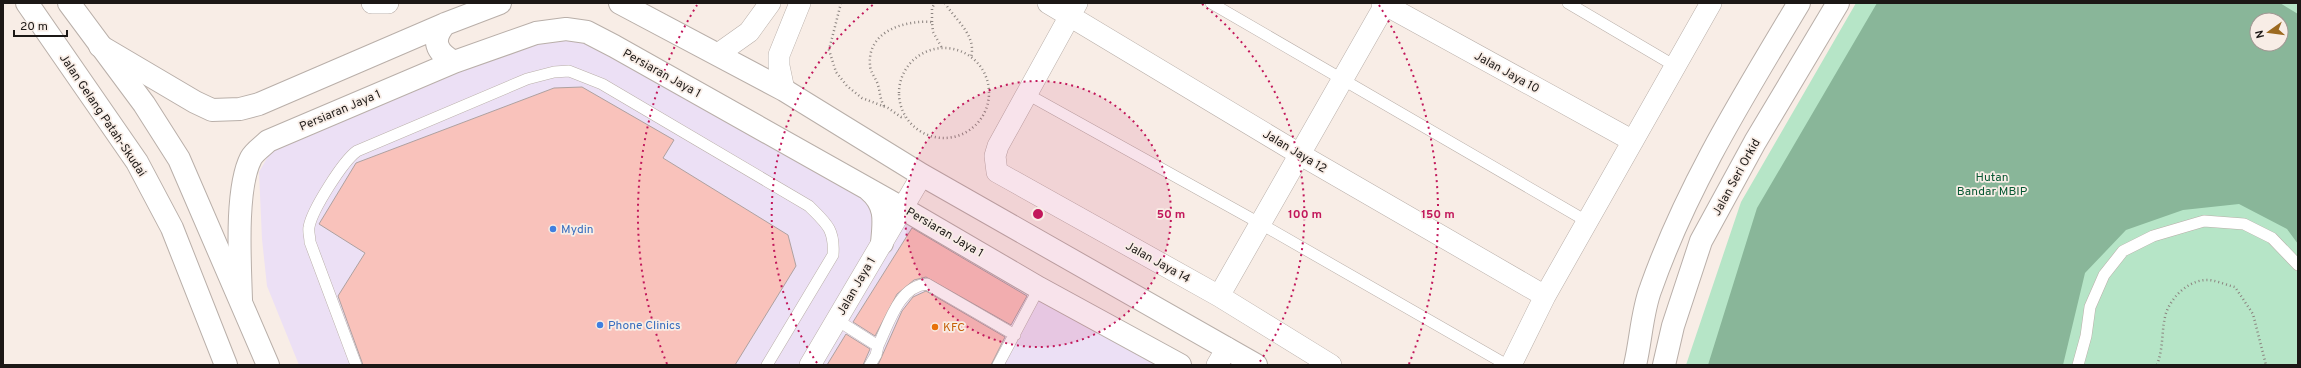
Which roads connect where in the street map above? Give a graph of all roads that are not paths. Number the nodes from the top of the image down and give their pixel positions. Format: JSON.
{"nodes":[{"id":1,"x":27,"y":3,"type":"edge"},
{"id":2,"x":69,"y":3,"type":"edge"},
{"id":3,"x":372,"y":3,"type":"edge"},
{"id":4,"x":388,"y":3,"type":"edge"},
{"id":5,"x":500,"y":3,"type":"edge"},
{"id":6,"x":620,"y":3,"type":"edge"},
{"id":7,"x":770,"y":3,"type":"edge"},
{"id":8,"x":800,"y":3,"type":"edge"},
{"id":9,"x":1048,"y":3,"type":"edge"},
{"id":10,"x":1211,"y":3,"type":"edge"},
{"id":11,"x":1568,"y":3,"type":"edge"},
{"id":12,"x":1710,"y":3,"type":"edge"},
{"id":13,"x":1799,"y":3,"type":"edge"},
{"id":14,"x":1838,"y":3,"type":"edge"},
{"id":15,"x":1384,"y":4,"type":"edge"},
{"id":16,"x":1073,"y":9,"type":"edge"},
{"id":17,"x":445,"y":24,"type":"junction"},
{"id":18,"x":99,"y":45,"type":"junction"},
{"id":19,"x":718,"y":54,"type":"junction"},
{"id":20,"x":454,"y":62,"type":"junction"},
{"id":21,"x":1675,"y":66,"type":"junction"},
{"id":22,"x":1343,"y":78,"type":"junction"},
{"id":23,"x":784,"y":90,"type":"junction"},
{"id":24,"x":1027,"y":94,"type":"junction"},
{"id":25,"x":1633,"y":141,"type":"junction"},
{"id":26,"x":1301,"y":155,"type":"junction"},
{"id":27,"x":922,"y":174,"type":"junction"},
{"id":28,"x":864,"y":186,"type":"junction"},
{"id":29,"x":902,"y":208,"type":"junction"},
{"id":30,"x":1588,"y":222,"type":"junction"},
{"id":31,"x":1261,"y":224,"type":"junction"},
{"id":32,"x":882,"y":243,"type":"junction"},
{"id":33,"x":2298,"y":265,"type":"edge"},
{"id":34,"x":1039,"y":288,"type":"junction"},
{"id":35,"x":1219,"y":296,"type":"junction"},
{"id":36,"x":1545,"y":296,"type":"junction"},
{"id":37,"x":241,"y":300,"type":"junction"},
{"id":38,"x":836,"y":320,"type":"junction"},
{"id":39,"x":1015,"y":335,"type":"junction"},
{"id":40,"x":878,"y":346,"type":"junction"},
{"id":41,"x":1222,"y":356,"type":"edge"},
{"id":42,"x":226,"y":365,"type":"edge"},
{"id":43,"x":268,"y":365,"type":"edge"},
{"id":44,"x":356,"y":365,"type":"edge"},
{"id":45,"x":767,"y":365,"type":"edge"},
{"id":46,"x":810,"y":365,"type":"edge"},
{"id":47,"x":870,"y":365,"type":"edge"},
{"id":48,"x":998,"y":365,"type":"edge"},
{"id":49,"x":1180,"y":365,"type":"edge"},
{"id":50,"x":1256,"y":365,"type":"edge"},
{"id":51,"x":1331,"y":365,"type":"edge"},
{"id":52,"x":1507,"y":365,"type":"edge"},
{"id":53,"x":1511,"y":365,"type":"edge"},
{"id":54,"x":1635,"y":365,"type":"edge"},
{"id":55,"x":1664,"y":365,"type":"edge"},
{"id":56,"x":2078,"y":365,"type":"edge"}],
"edges":[{"from":1,"to":42,"type":"main road","name":"Jalan Gelang Patah-Skudai"},
{"from":2,"to":18,"type":"main road"},
{"from":3,"to":4,"type":"street"},
{"from":5,"to":17,"type":"main road"},
{"from":6,"to":19,"type":"main road"},
{"from":7,"to":19,"type":"street"},
{"from":8,"to":23,"type":"street"},
{"from":9,"to":16,"type":"street","name":"Jalan Jaya 12"},
{"from":10,"to":22,"type":"lane"},
{"from":11,"to":21,"type":"lane"},
{"from":12,"to":21,"type":"street"},
{"from":13,"to":54,"type":"main road"},
{"from":14,"to":55,"type":"main road","name":"Jalan Seri Orkid"},
{"from":15,"to":22,"type":"street"},
{"from":15,"to":25,"type":"street","name":"Jalan Jaya 10"},
{"from":16,"to":24,"type":"street"},
{"from":16,"to":26,"type":"street","name":"Jalan Jaya 12"},
{"from":17,"to":18,"type":"main road"},
{"from":17,"to":20,"type":"main road"},
{"from":18,"to":37,"type":"main road"},
{"from":19,"to":23,"type":"main road"},
{"from":20,"to":28,"type":"main road","name":"Persiaran Jaya 1"},
{"from":20,"to":37,"type":"main road","name":"Persiaran Jaya 1"},
{"from":21,"to":25,"type":"street"},
{"from":22,"to":26,"type":"street"},
{"from":22,"to":30,"type":"lane"},
{"from":23,"to":27,"type":"main road"},
{"from":24,"to":31,"type":"lane"},
{"from":24,"to":35,"type":"street","name":"Jalan Jaya 14"},
{"from":25,"to":30,"type":"street"},
{"from":26,"to":31,"type":"street"},
{"from":26,"to":36,"type":"street","name":"Jalan Jaya 12"},
{"from":27,"to":29,"type":"street","name":"Jalan Jaya 1"},
{"from":27,"to":41,"type":"main road"},
{"from":28,"to":29,"type":"main road","name":"Persiaran Jaya 1"},
{"from":28,"to":32,"type":"main road"},
{"from":29,"to":32,"type":"street","name":"Jalan Jaya 1"},
{"from":29,"to":34,"type":"main road","name":"Persiaran Jaya 1"},
{"from":30,"to":36,"type":"street"},
{"from":31,"to":35,"type":"street"},
{"from":31,"to":52,"type":"lane"},
{"from":32,"to":38,"type":"street","name":"Jalan Jaya 1"},
{"from":33,"to":56,"type":"lane"},
{"from":34,"to":39,"type":"lane"},
{"from":34,"to":49,"type":"main road","name":"Persiaran Jaya 1"},
{"from":35,"to":51,"type":"street","name":"Jalan Jaya 14"},
{"from":36,"to":53,"type":"street"},
{"from":37,"to":43,"type":"main road"},
{"from":38,"to":40,"type":"lane"},
{"from":38,"to":46,"type":"street","name":"Jalan Jaya 1"},
{"from":39,"to":40,"type":"lane"},
{"from":39,"to":48,"type":"lane"},
{"from":40,"to":47,"type":"lane"},
{"from":41,"to":50,"type":"main road"},
{"from":44,"to":45,"type":"lane"}]}
